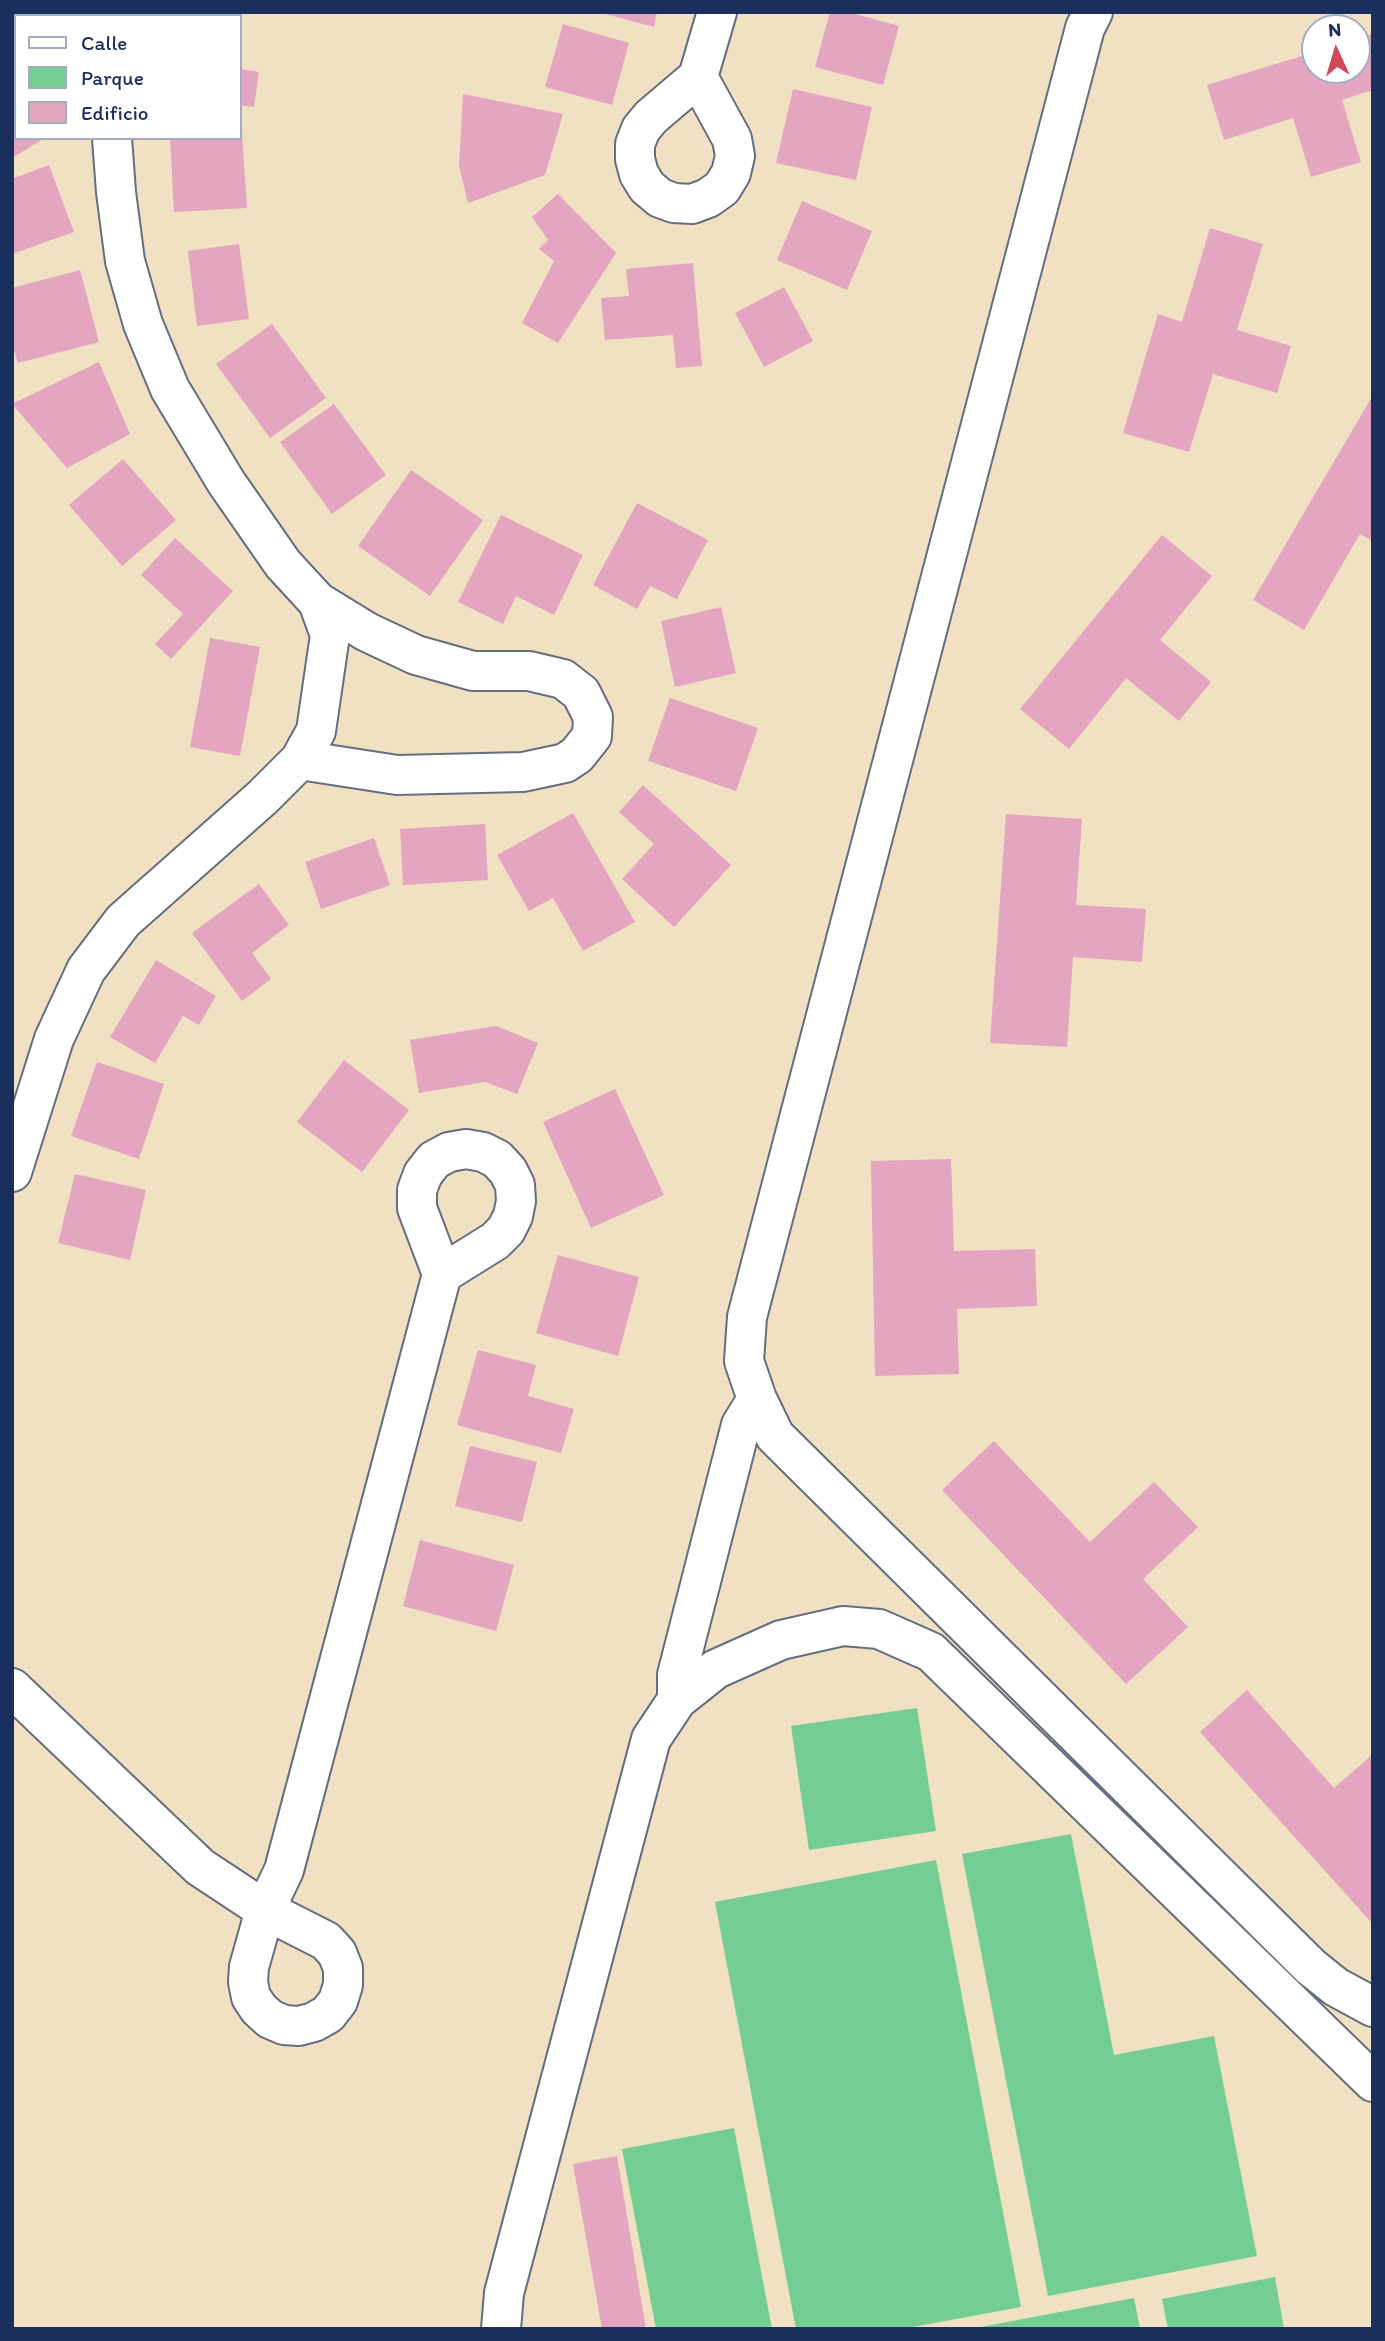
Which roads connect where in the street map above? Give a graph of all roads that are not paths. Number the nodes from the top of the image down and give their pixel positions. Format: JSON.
{"nodes":[{"id":1,"x":717,"y":12,"type":"edge"},
{"id":2,"x":1093,"y":12,"type":"edge"},
{"id":3,"x":698,"y":77,"type":"dead end"},
{"id":4,"x":113,"y":140,"type":"edge"},
{"id":5,"x":318,"y":602,"type":"junction"},
{"id":6,"x":300,"y":760,"type":"junction"},
{"id":7,"x":12,"y":1172,"type":"edge"},
{"id":8,"x":442,"y":1274,"type":"dead end"},
{"id":9,"x":757,"y":1399,"type":"junction"},
{"id":10,"x":12,"y":1688,"type":"edge"},
{"id":11,"x":677,"y":1700,"type":"junction"},
{"id":12,"x":1373,"y":2007,"type":"edge"},
{"id":13,"x":1373,"y":2082,"type":"edge"},
{"id":14,"x":500,"y":2329,"type":"edge"}],
"edges":[{"from":1,"to":3,"type":"street"},
{"from":2,"to":9,"type":"street"},
{"from":4,"to":5,"type":"street"},
{"from":5,"to":6,"type":"street"},
{"from":5,"to":6,"type":"street"},
{"from":6,"to":7,"type":"street"},
{"from":8,"to":10,"type":"street"},
{"from":9,"to":11,"type":"street"},
{"from":9,"to":12,"type":"street"},
{"from":11,"to":13,"type":"street"},
{"from":11,"to":14,"type":"street"}]}
